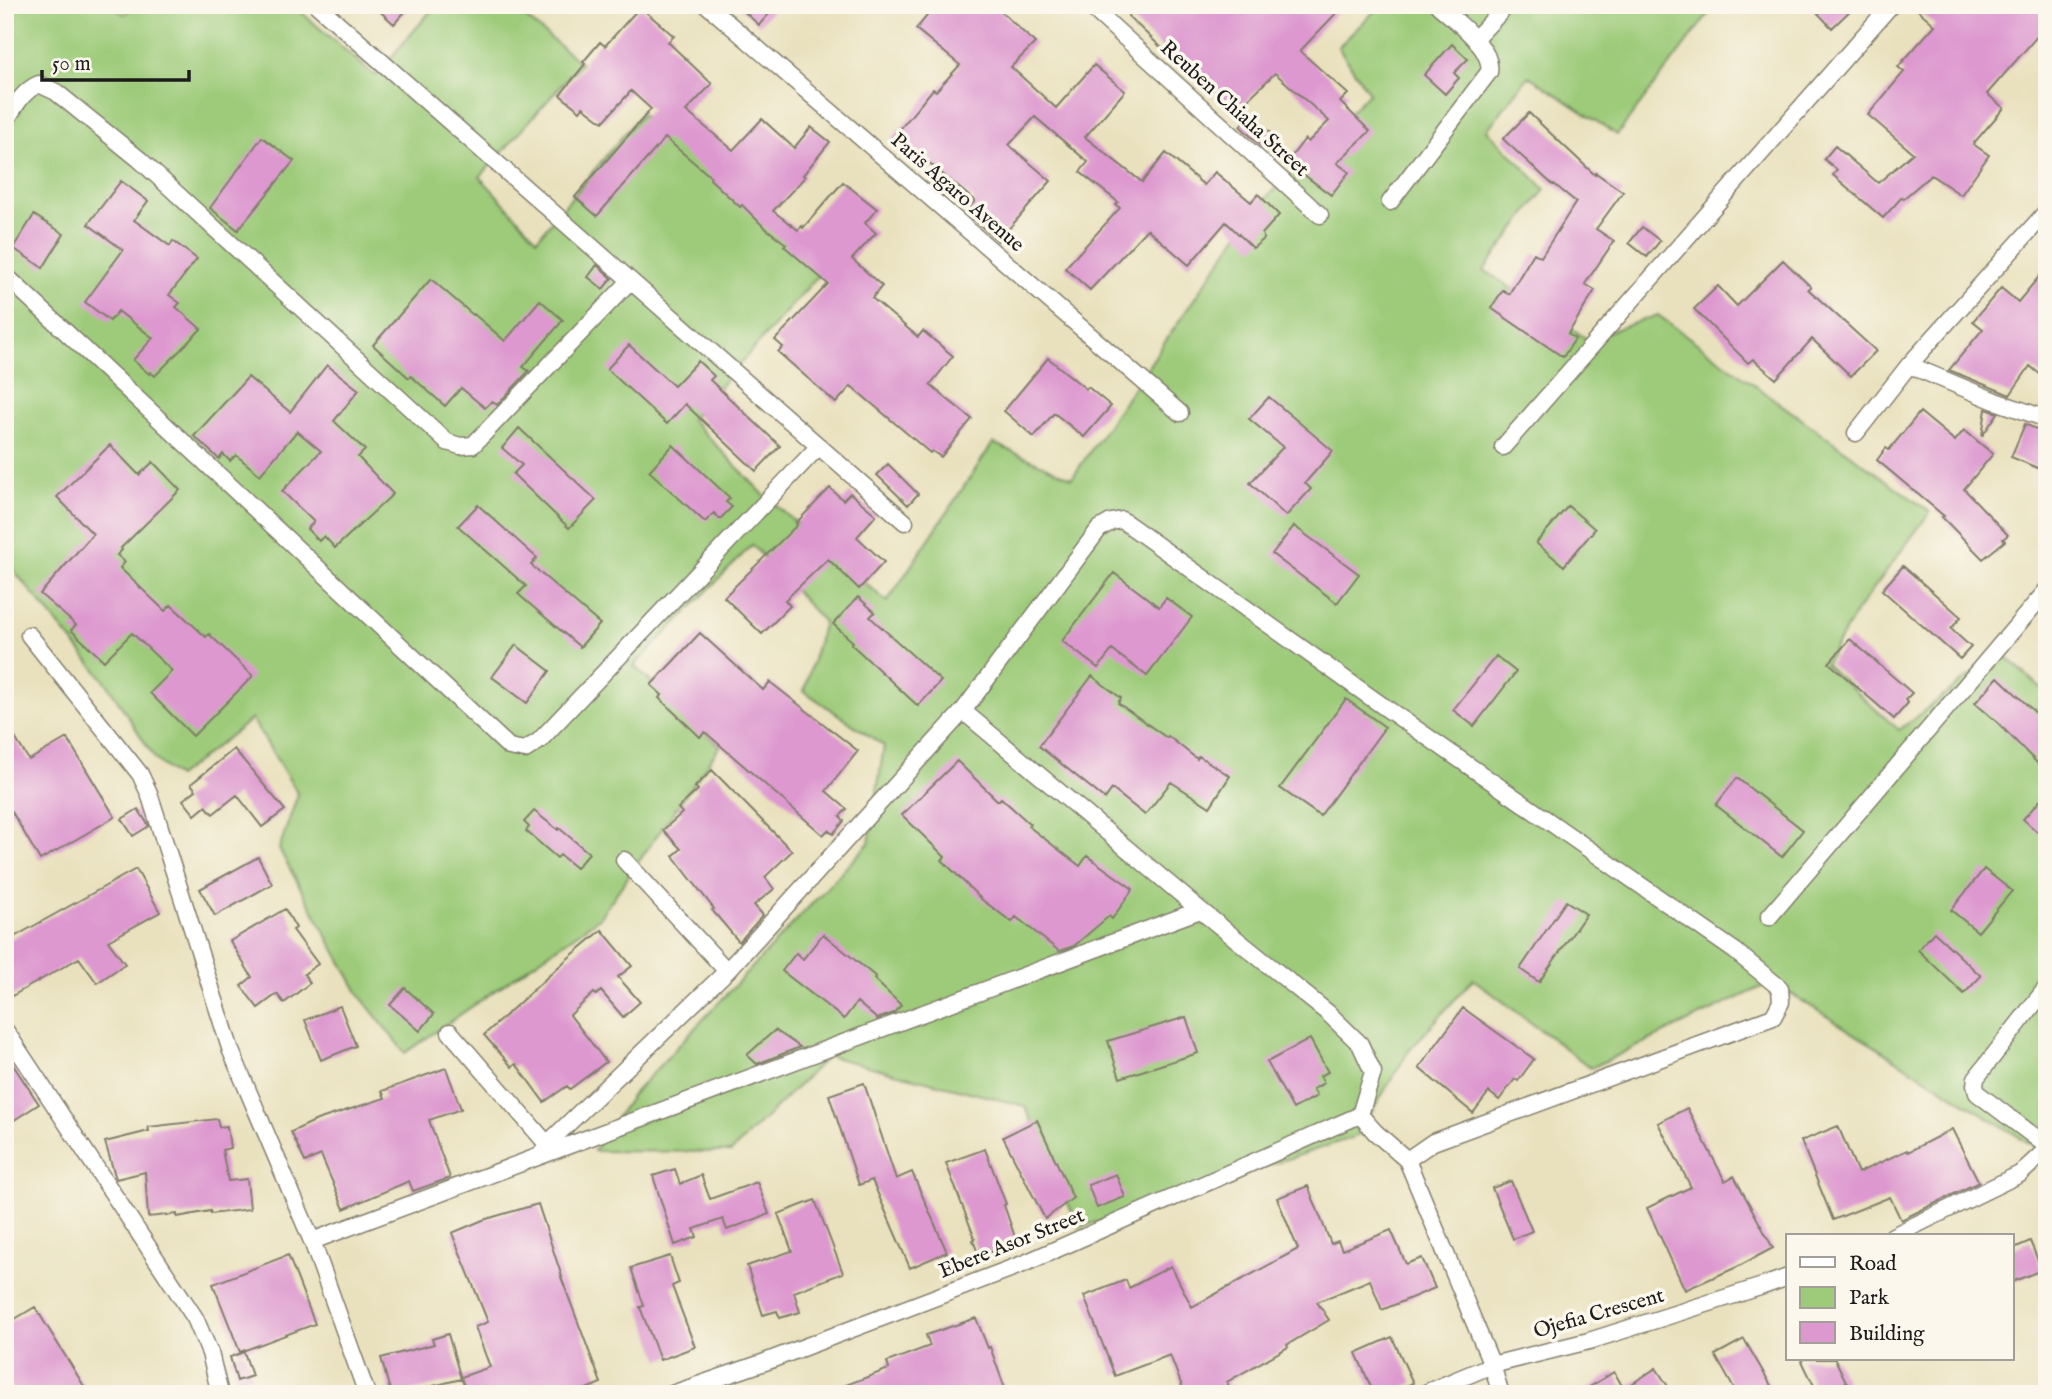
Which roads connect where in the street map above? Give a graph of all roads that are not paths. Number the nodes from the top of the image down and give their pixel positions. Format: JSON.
{"nodes":[{"id":1,"x":317,"y":5,"type":"edge"},
{"id":2,"x":707,"y":5,"type":"edge"},
{"id":3,"x":1089,"y":5,"type":"edge"},
{"id":4,"x":1438,"y":5,"type":"edge"},
{"id":5,"x":1507,"y":5,"type":"edge"},
{"id":6,"x":1891,"y":5,"type":"edge"},
{"id":7,"x":1475,"y":39,"type":"junction"},
{"id":8,"x":5,"y":122,"type":"edge"},
{"id":9,"x":1390,"y":202,"type":"dead end"},
{"id":10,"x":2047,"y":211,"type":"edge"},
{"id":11,"x":1320,"y":215,"type":"dead end"},
{"id":12,"x":5,"y":275,"type":"edge"},
{"id":13,"x":630,"y":281,"type":"junction"},
{"id":14,"x":1909,"y":365,"type":"junction"},
{"id":15,"x":1180,"y":413,"type":"dead end"},
{"id":16,"x":2047,"y":419,"type":"edge"},
{"id":17,"x":1856,"y":433,"type":"dead end"},
{"id":18,"x":819,"y":446,"type":"junction"},
{"id":19,"x":1503,"y":447,"type":"dead end"},
{"id":20,"x":905,"y":522,"type":"dead end"},
{"id":21,"x":2047,"y":590,"type":"edge"},
{"id":22,"x":29,"y":635,"type":"dead end"},
{"id":23,"x":963,"y":711,"type":"junction"},
{"id":24,"x":624,"y":860,"type":"dead end"},
{"id":25,"x":1200,"y":910,"type":"junction"},
{"id":26,"x":1769,"y":918,"type":"dead end"},
{"id":27,"x":727,"y":971,"type":"junction"},
{"id":28,"x":2047,"y":987,"type":"edge"},
{"id":29,"x":5,"y":1030,"type":"edge"},
{"id":30,"x":450,"y":1032,"type":"dead end"},
{"id":31,"x":1360,"y":1115,"type":"junction"},
{"id":32,"x":2046,"y":1148,"type":"edge"},
{"id":33,"x":544,"y":1150,"type":"junction"},
{"id":34,"x":1407,"y":1160,"type":"junction"},
{"id":35,"x":1897,"y":1234,"type":"edge"},
{"id":36,"x":312,"y":1241,"type":"junction"},
{"id":37,"x":1786,"y":1278,"type":"edge"},
{"id":38,"x":1492,"y":1365,"type":"junction"},
{"id":39,"x":220,"y":1394,"type":"edge"},
{"id":40,"x":368,"y":1394,"type":"edge"},
{"id":41,"x":672,"y":1394,"type":"edge"},
{"id":42,"x":1423,"y":1394,"type":"edge"},
{"id":43,"x":1501,"y":1394,"type":"edge"}],
"edges":[{"from":1,"to":13,"type":"street"},
{"from":2,"to":15,"type":"street","name":"Paris Agaro Avenue"},
{"from":3,"to":11,"type":"street","name":"Reuben Chiaha Street"},
{"from":4,"to":7,"type":"street"},
{"from":5,"to":7,"type":"street"},
{"from":6,"to":19,"type":"street"},
{"from":7,"to":9,"type":"street"},
{"from":8,"to":13,"type":"street"},
{"from":10,"to":14,"type":"street"},
{"from":12,"to":18,"type":"street"},
{"from":13,"to":18,"type":"street"},
{"from":14,"to":16,"type":"street"},
{"from":14,"to":17,"type":"street"},
{"from":18,"to":20,"type":"street"},
{"from":21,"to":26,"type":"street"},
{"from":22,"to":36,"type":"street"},
{"from":23,"to":25,"type":"street"},
{"from":23,"to":27,"type":"street"},
{"from":23,"to":34,"type":"street"},
{"from":24,"to":27,"type":"street"},
{"from":25,"to":31,"type":"street"},
{"from":25,"to":33,"type":"street"},
{"from":27,"to":33,"type":"street"},
{"from":28,"to":32,"type":"street"},
{"from":29,"to":39,"type":"street"},
{"from":30,"to":33,"type":"street"},
{"from":31,"to":34,"type":"street"},
{"from":31,"to":41,"type":"street","name":"Ebere Asor Street"},
{"from":32,"to":35,"type":"street"},
{"from":33,"to":36,"type":"street"},
{"from":34,"to":38,"type":"street"},
{"from":36,"to":40,"type":"street"},
{"from":37,"to":38,"type":"street","name":"Ojefia Crescent"},
{"from":38,"to":42,"type":"street","name":"Ojefia Crescent"},
{"from":38,"to":43,"type":"street"}]}
